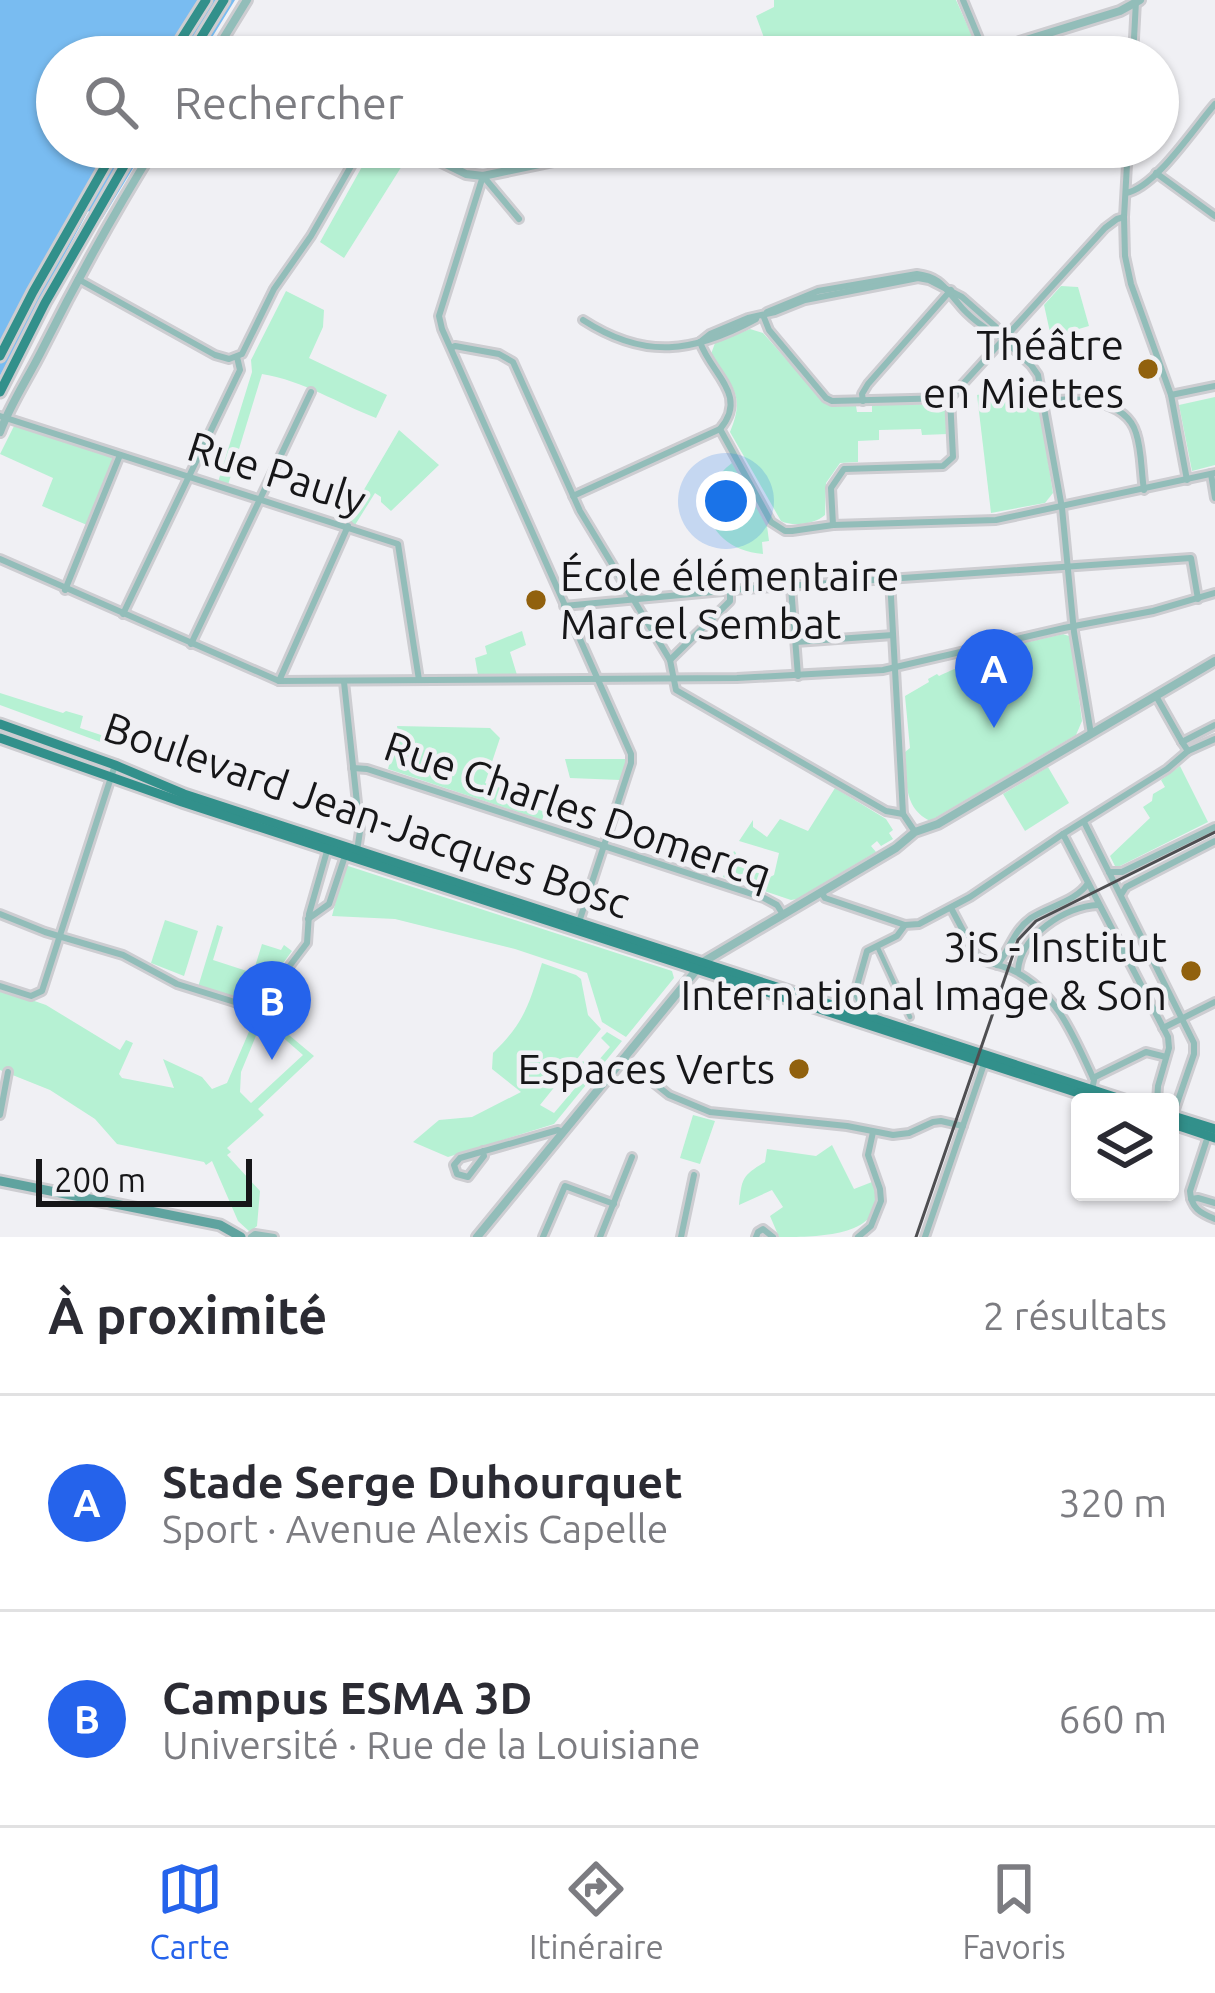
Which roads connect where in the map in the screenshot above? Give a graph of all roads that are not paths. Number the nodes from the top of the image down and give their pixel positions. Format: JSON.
{"nodes":[{"id":1,"x":206,"y":0,"type":"edge"},
{"id":2,"x":224,"y":0,"type":"edge"},
{"id":3,"x":247,"y":0,"type":"edge"},
{"id":4,"x":964,"y":0,"type":"edge"},
{"id":5,"x":1137,"y":1,"type":"edge"},
{"id":6,"x":183,"y":36,"type":"edge"},
{"id":7,"x":202,"y":36,"type":"edge"},
{"id":8,"x":226,"y":36,"type":"edge"},
{"id":9,"x":979,"y":36,"type":"edge"},
{"id":10,"x":1038,"y":36,"type":"edge"},
{"id":11,"x":1134,"y":36,"type":"edge"},
{"id":12,"x":1215,"y":104,"type":"edge"},
{"id":13,"x":1179,"y":146,"type":"edge"},
{"id":14,"x":104,"y":168,"type":"edge"},
{"id":15,"x":122,"y":168,"type":"edge"},
{"id":16,"x":142,"y":168,"type":"edge"},
{"id":17,"x":350,"y":168,"type":"edge"},
{"id":18,"x":454,"y":168,"type":"edge"},
{"id":19,"x":521,"y":168,"type":"edge"},
{"id":20,"x":1127,"y":168,"type":"edge"},
{"id":21,"x":1160,"y":168,"type":"edge"},
{"id":22,"x":1156,"y":173,"type":"junction"},
{"id":23,"x":483,"y":176,"type":"junction"},
{"id":24,"x":1126,"y":194,"type":"junction"},
{"id":25,"x":1215,"y":216,"type":"edge"},
{"id":26,"x":1124,"y":217,"type":"junction"},
{"id":27,"x":519,"y":219,"type":"dead end"},
{"id":28,"x":78,"y":279,"type":"junction"},
{"id":29,"x":950,"y":290,"type":"junction"},
{"id":30,"x":763,"y":315,"type":"junction"},
{"id":31,"x":583,"y":320,"type":"dead end"},
{"id":32,"x":1002,"y":338,"type":"junction"},
{"id":33,"x":700,"y":341,"type":"junction"},
{"id":34,"x":451,"y":348,"type":"junction"},
{"id":35,"x":0,"y":356,"type":"edge"},
{"id":36,"x":237,"y":357,"type":"junction"},
{"id":37,"x":1215,"y":386,"type":"edge"},
{"id":38,"x":0,"y":392,"type":"edge"},
{"id":39,"x":311,"y":392,"type":"dead end"},
{"id":40,"x":1171,"y":395,"type":"junction"},
{"id":41,"x":950,"y":398,"type":"junction"},
{"id":42,"x":862,"y":401,"type":"junction"},
{"id":43,"x":1045,"y":402,"type":"junction"},
{"id":44,"x":3,"y":417,"type":"edge"},
{"id":45,"x":720,"y":429,"type":"junction"},
{"id":46,"x":0,"y":432,"type":"edge"},
{"id":47,"x":120,"y":455,"type":"junction"},
{"id":48,"x":1213,"y":474,"type":"edge"},
{"id":49,"x":189,"y":476,"type":"junction"},
{"id":50,"x":1187,"y":480,"type":"junction"},
{"id":51,"x":1144,"y":490,"type":"junction"},
{"id":52,"x":573,"y":496,"type":"junction"},
{"id":53,"x":1215,"y":498,"type":"edge"},
{"id":54,"x":259,"y":500,"type":"junction"},
{"id":55,"x":1062,"y":508,"type":"junction"},
{"id":56,"x":833,"y":524,"type":"junction"},
{"id":57,"x":348,"y":526,"type":"junction"},
{"id":58,"x":0,"y":559,"type":"edge"},
{"id":59,"x":1066,"y":566,"type":"junction"},
{"id":60,"x":890,"y":579,"type":"junction"},
{"id":61,"x":791,"y":587,"type":"junction"},
{"id":62,"x":65,"y":590,"type":"junction"},
{"id":63,"x":730,"y":591,"type":"junction"},
{"id":64,"x":1215,"y":593,"type":"edge"},
{"id":65,"x":634,"y":598,"type":"junction"},
{"id":66,"x":1198,"y":599,"type":"junction"},
{"id":67,"x":564,"y":607,"type":"junction"},
{"id":68,"x":123,"y":614,"type":"junction"},
{"id":69,"x":1074,"y":626,"type":"junction"},
{"id":70,"x":893,"y":635,"type":"junction"},
{"id":71,"x":796,"y":642,"type":"junction"},
{"id":72,"x":191,"y":644,"type":"junction"},
{"id":73,"x":670,"y":660,"type":"junction"},
{"id":74,"x":1215,"y":662,"type":"edge"},
{"id":75,"x":895,"y":668,"type":"junction"},
{"id":76,"x":798,"y":676,"type":"junction"},
{"id":77,"x":673,"y":677,"type":"junction"},
{"id":78,"x":596,"y":678,"type":"junction"},
{"id":79,"x":683,"y":678,"type":"junction"},
{"id":80,"x":419,"y":680,"type":"junction"},
{"id":81,"x":278,"y":681,"type":"junction"},
{"id":82,"x":344,"y":682,"type":"junction"},
{"id":83,"x":686,"y":695,"type":"junction"},
{"id":84,"x":1156,"y":696,"type":"junction"},
{"id":85,"x":0,"y":724,"type":"edge"},
{"id":86,"x":1215,"y":725,"type":"edge"},
{"id":87,"x":1091,"y":734,"type":"junction"},
{"id":88,"x":0,"y":738,"type":"edge"},
{"id":89,"x":1215,"y":739,"type":"edge"},
{"id":90,"x":1182,"y":742,"type":"junction"},
{"id":91,"x":1188,"y":751,"type":"junction"},
{"id":92,"x":115,"y":765,"type":"junction"},
{"id":93,"x":353,"y":768,"type":"junction"},
{"id":94,"x":111,"y":778,"type":"junction"},
{"id":95,"x":206,"y":802,"type":"junction"},
{"id":96,"x":903,"y":814,"type":"junction"},
{"id":97,"x":1083,"y":821,"type":"junction"},
{"id":98,"x":1215,"y":827,"type":"edge"},
{"id":99,"x":915,"y":832,"type":"junction"},
{"id":100,"x":1063,"y":834,"type":"junction"},
{"id":101,"x":1215,"y":841,"type":"edge"},
{"id":102,"x":604,"y":845,"type":"junction"},
{"id":103,"x":328,"y":849,"type":"junction"},
{"id":104,"x":351,"y":852,"type":"junction"},
{"id":105,"x":1109,"y":872,"type":"junction"},
{"id":106,"x":1088,"y":883,"type":"junction"},
{"id":107,"x":821,"y":892,"type":"junction"},
{"id":108,"x":1120,"y":895,"type":"junction"},
{"id":109,"x":1099,"y":905,"type":"junction"},
{"id":110,"x":951,"y":908,"type":"junction"},
{"id":111,"x":782,"y":913,"type":"junction"},
{"id":112,"x":0,"y":914,"type":"edge"},
{"id":113,"x":308,"y":920,"type":"junction"},
{"id":114,"x":550,"y":921,"type":"junction"},
{"id":115,"x":579,"y":922,"type":"junction"},
{"id":116,"x":905,"y":926,"type":"junction"},
{"id":117,"x":587,"y":933,"type":"junction"},
{"id":118,"x":59,"y":935,"type":"junction"},
{"id":119,"x":877,"y":946,"type":"junction"},
{"id":120,"x":699,"y":965,"type":"junction"},
{"id":121,"x":997,"y":965,"type":"junction"},
{"id":122,"x":1019,"y":974,"type":"junction"},
{"id":123,"x":0,"y":986,"type":"edge"},
{"id":124,"x":863,"y":1002,"type":"dead end"},
{"id":125,"x":1215,"y":1002,"type":"edge"},
{"id":126,"x":910,"y":1017,"type":"dead end"},
{"id":127,"x":1182,"y":1018,"type":"junction"},
{"id":128,"x":1163,"y":1028,"type":"junction"},
{"id":129,"x":1166,"y":1057,"type":"junction"},
{"id":130,"x":623,"y":1058,"type":"junction"},
{"id":131,"x":986,"y":1059,"type":"junction"},
{"id":132,"x":8,"y":1072,"type":"dead end"},
{"id":133,"x":1093,"y":1084,"type":"junction"},
{"id":134,"x":1081,"y":1093,"type":"edge"},
{"id":135,"x":1112,"y":1093,"type":"edge"},
{"id":136,"x":1158,"y":1093,"type":"edge"},
{"id":137,"x":1179,"y":1095,"type":"edge"},
{"id":138,"x":0,"y":1115,"type":"edge"},
{"id":139,"x":1179,"y":1121,"type":"edge"},
{"id":140,"x":963,"y":1126,"type":"junction"},
{"id":141,"x":873,"y":1132,"type":"junction"},
{"id":142,"x":562,"y":1133,"type":"junction"},
{"id":143,"x":1213,"y":1134,"type":"edge"},
{"id":144,"x":483,"y":1151,"type":"junction"},
{"id":145,"x":632,"y":1157,"type":"dead end"},
{"id":146,"x":694,"y":1175,"type":"dead end"},
{"id":147,"x":0,"y":1181,"type":"edge"},
{"id":148,"x":1191,"y":1199,"type":"junction"},
{"id":149,"x":1215,"y":1203,"type":"edge"},
{"id":150,"x":614,"y":1204,"type":"junction"},
{"id":151,"x":1215,"y":1219,"type":"edge"},
{"id":152,"x":241,"y":1237,"type":"edge"},
{"id":153,"x":251,"y":1237,"type":"edge"},
{"id":154,"x":274,"y":1237,"type":"edge"},
{"id":155,"x":478,"y":1237,"type":"edge"},
{"id":156,"x":543,"y":1237,"type":"edge"},
{"id":157,"x":600,"y":1237,"type":"edge"},
{"id":158,"x":681,"y":1237,"type":"edge"},
{"id":159,"x":756,"y":1237,"type":"edge"},
{"id":160,"x":773,"y":1237,"type":"edge"},
{"id":161,"x":858,"y":1237,"type":"edge"},
{"id":162,"x":925,"y":1237,"type":"edge"}],
"edges":[{"from":1,"to":6,"type":"main road"},
{"from":2,"to":7,"type":"main road"},
{"from":3,"to":8,"type":"street"},
{"from":4,"to":9,"type":"street"},
{"from":5,"to":10,"type":"street"},
{"from":5,"to":11,"type":"street"},
{"from":12,"to":13,"type":"street"},
{"from":14,"to":35,"type":"main road"},
{"from":15,"to":38,"type":"main road"},
{"from":16,"to":28,"type":"street"},
{"from":17,"to":36,"type":"street"},
{"from":18,"to":23,"type":"street"},
{"from":19,"to":23,"type":"street"},
{"from":20,"to":24,"type":"street"},
{"from":21,"to":22,"type":"street"},
{"from":22,"to":24,"type":"street"},
{"from":22,"to":25,"type":"street"},
{"from":23,"to":27,"type":"street"},
{"from":23,"to":34,"type":"street"},
{"from":24,"to":26,"type":"street"},
{"from":26,"to":32,"type":"street"},
{"from":26,"to":40,"type":"street"},
{"from":28,"to":36,"type":"street"},
{"from":28,"to":44,"type":"street"},
{"from":29,"to":30,"type":"street"},
{"from":29,"to":32,"type":"street"},
{"from":29,"to":42,"type":"street"},
{"from":30,"to":33,"type":"street"},
{"from":30,"to":42,"type":"street"},
{"from":31,"to":33,"type":"street"},
{"from":32,"to":41,"type":"street"},
{"from":32,"to":43,"type":"street"},
{"from":33,"to":45,"type":"street"},
{"from":34,"to":52,"type":"street"},
{"from":34,"to":67,"type":"street"},
{"from":36,"to":49,"type":"street"},
{"from":37,"to":40,"type":"street"},
{"from":39,"to":54,"type":"street"},
{"from":40,"to":50,"type":"street"},
{"from":41,"to":42,"type":"street"},
{"from":41,"to":56,"type":"street"},
{"from":43,"to":51,"type":"street"},
{"from":43,"to":55,"type":"street"},
{"from":44,"to":46,"type":"street"},
{"from":44,"to":47,"type":"street","name":"Rue Pauly"},
{"from":45,"to":52,"type":"street"},
{"from":45,"to":56,"type":"street"},
{"from":47,"to":49,"type":"street","name":"Rue Pauly"},
{"from":47,"to":62,"type":"street"},
{"from":48,"to":50,"type":"street"},
{"from":48,"to":53,"type":"street"},
{"from":49,"to":54,"type":"street","name":"Rue Pauly"},
{"from":49,"to":68,"type":"street"},
{"from":50,"to":51,"type":"street"},
{"from":51,"to":55,"type":"street"},
{"from":52,"to":65,"type":"street"},
{"from":54,"to":57,"type":"street","name":"Rue Pauly"},
{"from":54,"to":72,"type":"street"},
{"from":55,"to":56,"type":"street"},
{"from":55,"to":59,"type":"street"},
{"from":57,"to":80,"type":"street","name":"Rue Pauly"},
{"from":57,"to":81,"type":"street"},
{"from":58,"to":62,"type":"street"},
{"from":59,"to":60,"type":"street"},
{"from":59,"to":66,"type":"street"},
{"from":59,"to":69,"type":"street"},
{"from":60,"to":61,"type":"street"},
{"from":60,"to":70,"type":"street"},
{"from":61,"to":63,"type":"street"},
{"from":61,"to":71,"type":"street"},
{"from":62,"to":68,"type":"street"},
{"from":63,"to":65,"type":"street"},
{"from":63,"to":73,"type":"street"},
{"from":64,"to":66,"type":"street"},
{"from":65,"to":67,"type":"street"},
{"from":65,"to":73,"type":"street"},
{"from":66,"to":69,"type":"street"},
{"from":67,"to":78,"type":"street"},
{"from":68,"to":72,"type":"street"},
{"from":69,"to":75,"type":"street"},
{"from":69,"to":87,"type":"street"},
{"from":70,"to":71,"type":"street"},
{"from":70,"to":75,"type":"street"},
{"from":71,"to":76,"type":"street"},
{"from":72,"to":81,"type":"street"},
{"from":73,"to":77,"type":"street"},
{"from":74,"to":84,"type":"street"},
{"from":75,"to":76,"type":"street"},
{"from":75,"to":96,"type":"street"},
{"from":76,"to":79,"type":"street"},
{"from":77,"to":78,"type":"street"},
{"from":77,"to":79,"type":"street"},
{"from":77,"to":83,"type":"street"},
{"from":78,"to":80,"type":"street"},
{"from":78,"to":102,"type":"street"},
{"from":79,"to":83,"type":"street"},
{"from":80,"to":82,"type":"street"},
{"from":81,"to":82,"type":"street"},
{"from":82,"to":93,"type":"street"},
{"from":83,"to":96,"type":"street"},
{"from":84,"to":87,"type":"street"},
{"from":84,"to":90,"type":"street"},
{"from":85,"to":92,"type":"main road","name":"Boulevard Jean-Jacques Bosc"},
{"from":86,"to":90,"type":"street"},
{"from":87,"to":99,"type":"street"},
{"from":88,"to":94,"type":"main road","name":"Boulevard Jean-Jacques Bosc"},
{"from":89,"to":91,"type":"street"},
{"from":90,"to":91,"type":"street"},
{"from":91,"to":97,"type":"street"},
{"from":92,"to":94,"type":"street"},
{"from":92,"to":95,"type":"main road","name":"Boulevard Jean-Jacques Bosc"},
{"from":93,"to":102,"type":"street","name":"Rue Charles Domercq"},
{"from":93,"to":104,"type":"street"},
{"from":94,"to":95,"type":"street"},
{"from":94,"to":103,"type":"main road","name":"Boulevard Jean-Jacques Bosc"},
{"from":94,"to":118,"type":"street"},
{"from":95,"to":104,"type":"main road","name":"Boulevard Jean-Jacques Bosc"},
{"from":96,"to":99,"type":"street"},
{"from":97,"to":100,"type":"street"},
{"from":97,"to":105,"type":"street"},
{"from":98,"to":105,"type":"street"},
{"from":99,"to":107,"type":"street"},
{"from":100,"to":106,"type":"street"},
{"from":100,"to":110,"type":"street"},
{"from":101,"to":108,"type":"street"},
{"from":102,"to":111,"type":"street","name":"Rue Charles Domercq"},
{"from":102,"to":115,"type":"street"},
{"from":103,"to":104,"type":"main road","name":"Boulevard Jean-Jacques Bosc"},
{"from":103,"to":113,"type":"street"},
{"from":104,"to":113,"type":"street"},
{"from":104,"to":114,"type":"main road","name":"Boulevard Jean-Jacques Bosc"},
{"from":104,"to":115,"type":"main road","name":"Boulevard Jean-Jacques Bosc"},
{"from":105,"to":108,"type":"street"},
{"from":106,"to":109,"type":"street"},
{"from":106,"to":121,"type":"street"},
{"from":107,"to":111,"type":"street"},
{"from":107,"to":116,"type":"street"},
{"from":108,"to":127,"type":"street"},
{"from":109,"to":122,"type":"street"},
{"from":109,"to":128,"type":"street"},
{"from":110,"to":116,"type":"street"},
{"from":110,"to":121,"type":"street"},
{"from":111,"to":120,"type":"street"},
{"from":112,"to":118,"type":"street"},
{"from":113,"to":118,"type":"street"},
{"from":114,"to":115,"type":"street"},
{"from":114,"to":117,"type":"main road","name":"Boulevard Jean-Jacques Bosc"},
{"from":115,"to":117,"type":"street"},
{"from":115,"to":120,"type":"main road","name":"Boulevard Jean-Jacques Bosc"},
{"from":116,"to":119,"type":"street"},
{"from":117,"to":120,"type":"main road","name":"Boulevard Jean-Jacques Bosc"},
{"from":118,"to":123,"type":"street"},
{"from":119,"to":124,"type":"street"},
{"from":119,"to":126,"type":"street"},
{"from":120,"to":130,"type":"street"},
{"from":120,"to":131,"type":"main road","name":"Boulevard Jean-Jacques Bosc"},
{"from":121,"to":122,"type":"street"},
{"from":122,"to":133,"type":"street"},
{"from":125,"to":127,"type":"street"},
{"from":127,"to":128,"type":"street"},
{"from":127,"to":137,"type":"street"},
{"from":128,"to":129,"type":"street"},
{"from":129,"to":133,"type":"street"},
{"from":129,"to":136,"type":"street"},
{"from":130,"to":141,"type":"street"},
{"from":130,"to":142,"type":"street"},
{"from":131,"to":133,"type":"main road","name":"Boulevard Jean-Jacques Bosc"},
{"from":131,"to":134,"type":"main road","name":"Boulevard Jean-Jacques Bosc"},
{"from":131,"to":140,"type":"street"},
{"from":132,"to":138,"type":"street"},
{"from":133,"to":135,"type":"main road","name":"Boulevard Jean-Jacques Bosc"},
{"from":139,"to":143,"type":"main road"},
{"from":140,"to":141,"type":"street"},
{"from":140,"to":162,"type":"street"},
{"from":141,"to":161,"type":"street"},
{"from":142,"to":144,"type":"street"},
{"from":142,"to":155,"type":"street"},
{"from":143,"to":148,"type":"street"},
{"from":144,"to":144,"type":"street"},
{"from":145,"to":150,"type":"street"},
{"from":146,"to":158,"type":"street"},
{"from":147,"to":152,"type":"main road"},
{"from":148,"to":149,"type":"street"},
{"from":148,"to":151,"type":"street"},
{"from":150,"to":156,"type":"street"},
{"from":150,"to":157,"type":"street"},
{"from":153,"to":154,"type":"street"},
{"from":159,"to":160,"type":"street"}]}
